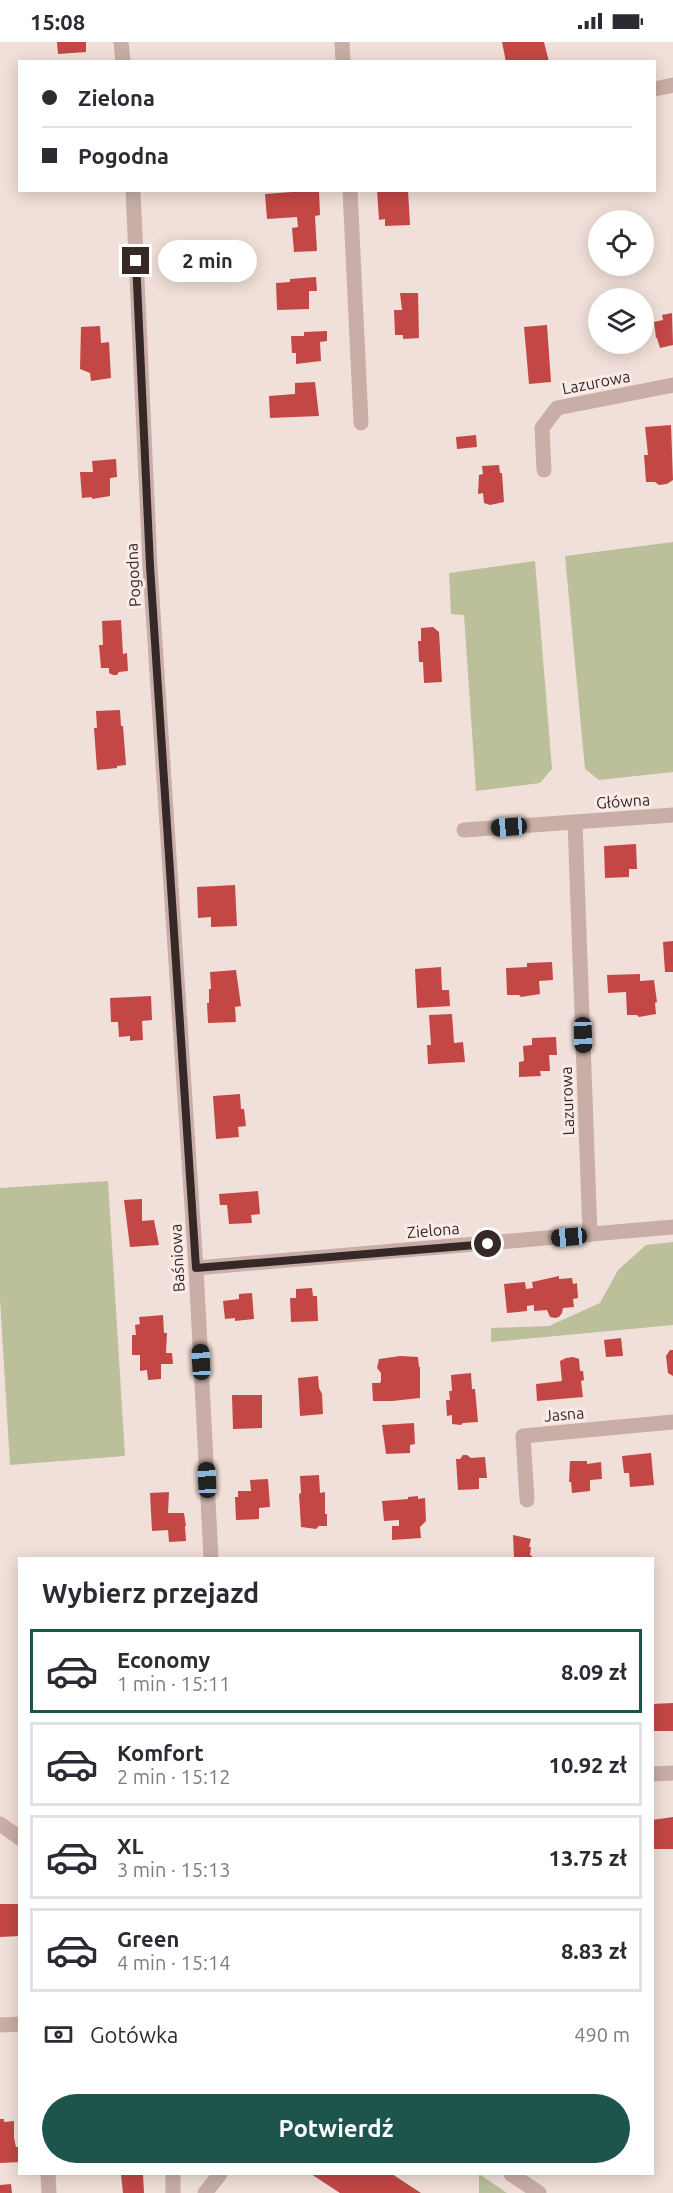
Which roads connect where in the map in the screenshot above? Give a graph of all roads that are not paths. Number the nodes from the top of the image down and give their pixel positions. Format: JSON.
{"nodes":[{"id":1,"x":121,"y":42,"type":"edge"},
{"id":2,"x":342,"y":42,"type":"edge"},
{"id":3,"x":123,"y":60,"type":"edge"},
{"id":4,"x":343,"y":60,"type":"edge"},
{"id":5,"x":673,"y":85,"type":"edge"},
{"id":6,"x":656,"y":89,"type":"edge"},
{"id":7,"x":133,"y":192,"type":"edge"},
{"id":8,"x":350,"y":192,"type":"edge"},
{"id":9,"x":673,"y":385,"type":"edge"},
{"id":10,"x":361,"y":423,"type":"dead end"},
{"id":11,"x":544,"y":470,"type":"dead end"},
{"id":12,"x":673,"y":815,"type":"edge"},
{"id":13,"x":576,"y":822,"type":"junction"},
{"id":14,"x":464,"y":830,"type":"dead end"},
{"id":15,"x":174,"y":956,"type":"joint"},
{"id":16,"x":673,"y":1227,"type":"edge"},
{"id":17,"x":590,"y":1235,"type":"junction"},
{"id":18,"x":196,"y":1268,"type":"junction"},
{"id":19,"x":673,"y":1422,"type":"edge"},
{"id":20,"x":526,"y":1500,"type":"dead end"},
{"id":21,"x":211,"y":1557,"type":"edge"},
{"id":22,"x":673,"y":1773,"type":"edge"},
{"id":23,"x":654,"y":1774,"type":"edge"},
{"id":24,"x":0,"y":1824,"type":"edge"},
{"id":25,"x":18,"y":1837,"type":"edge"},
{"id":26,"x":18,"y":2024,"type":"edge"},
{"id":27,"x":0,"y":2025,"type":"edge"},
{"id":28,"x":48,"y":2175,"type":"edge"},
{"id":29,"x":173,"y":2175,"type":"edge"},
{"id":30,"x":219,"y":2175,"type":"edge"},
{"id":31,"x":512,"y":2175,"type":"edge"},
{"id":32,"x":49,"y":2193,"type":"edge"},
{"id":33,"x":173,"y":2193,"type":"edge"},
{"id":34,"x":205,"y":2193,"type":"edge"},
{"id":35,"x":539,"y":2193,"type":"edge"}],
"edges":[{"from":1,"to":3,"type":"street"},
{"from":2,"to":4,"type":"street"},
{"from":5,"to":6,"type":"street"},
{"from":7,"to":15,"type":"street","name":"Pogodna"},
{"from":8,"to":10,"type":"street"},
{"from":9,"to":11,"type":"street","name":"Lazurowa"},
{"from":12,"to":13,"type":"street","name":"Główna"},
{"from":13,"to":14,"type":"street","name":"Główna"},
{"from":13,"to":17,"type":"street","name":"Lazurowa"},
{"from":15,"to":18,"type":"street","name":"Baśniowa"},
{"from":16,"to":17,"type":"street","name":"Zielona"},
{"from":17,"to":18,"type":"street","name":"Zielona"},
{"from":18,"to":21,"type":"street","name":"Baśniowa"},
{"from":19,"to":20,"type":"street","name":"Jasna"},
{"from":22,"to":23,"type":"street"},
{"from":24,"to":25,"type":"street"},
{"from":26,"to":27,"type":"street"},
{"from":28,"to":32,"type":"street"},
{"from":29,"to":33,"type":"street"},
{"from":30,"to":34,"type":"street"},
{"from":31,"to":35,"type":"street"}]}
